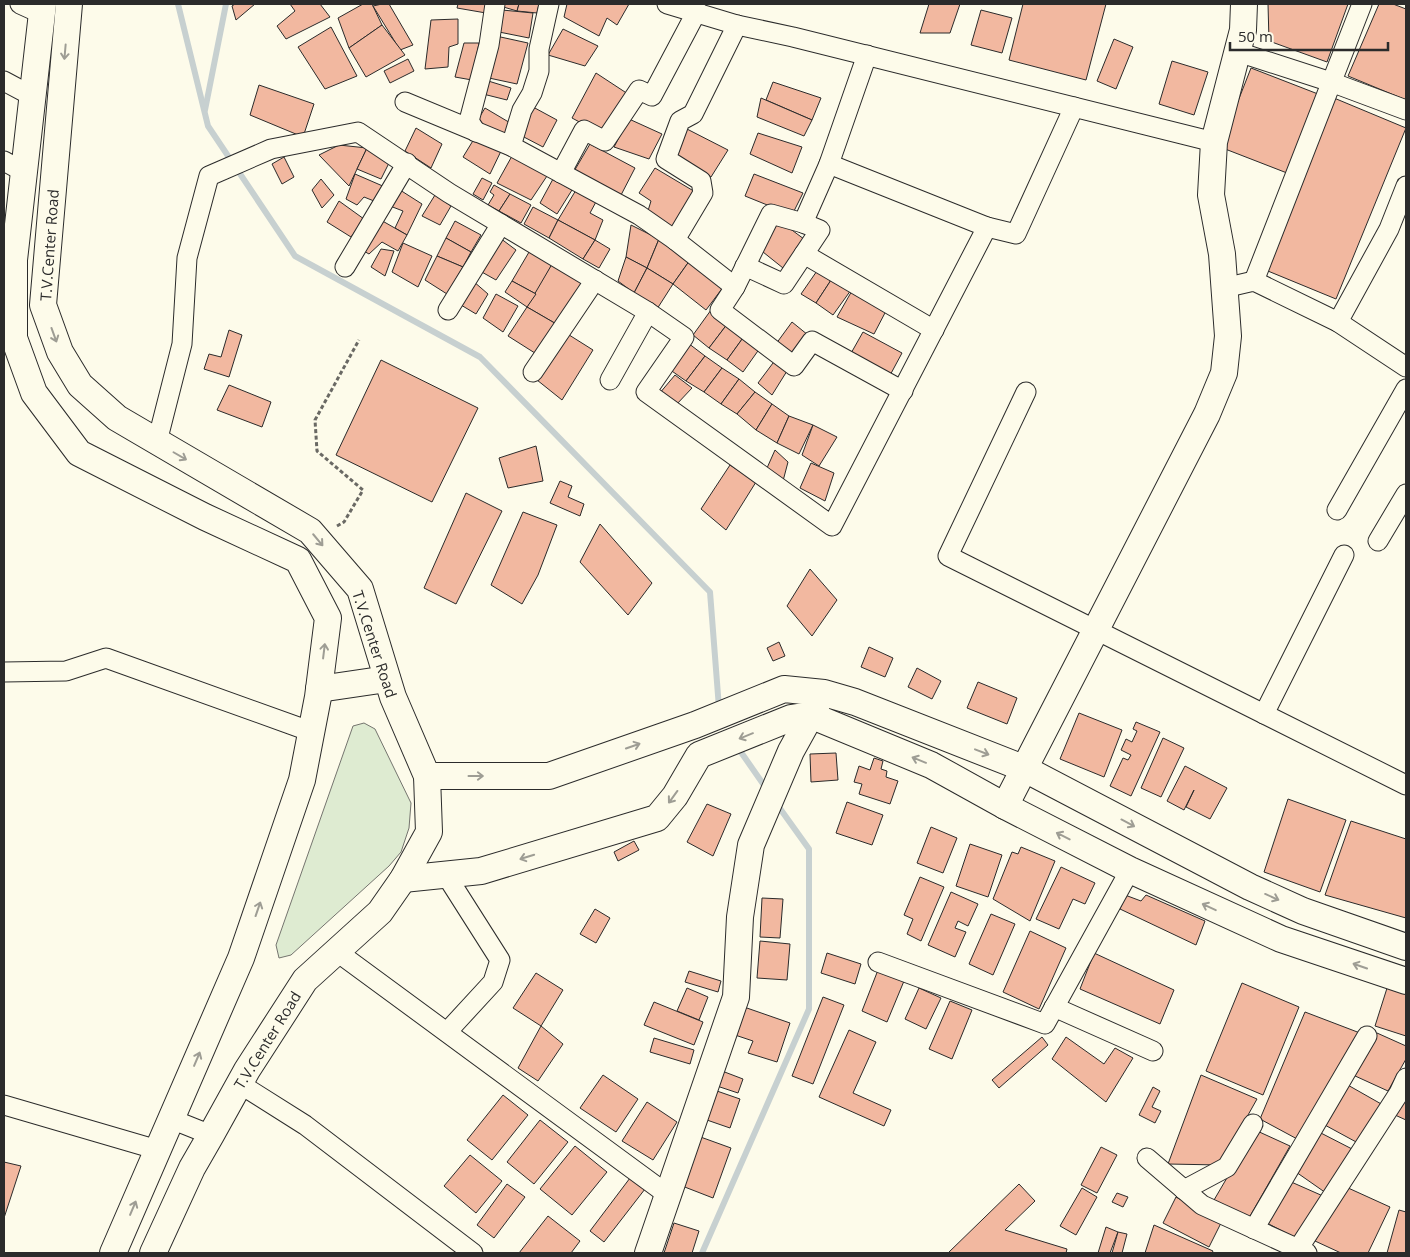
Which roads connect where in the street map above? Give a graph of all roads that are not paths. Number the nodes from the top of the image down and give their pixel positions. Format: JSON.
{"nodes":[{"id":1,"x":69,"y":4,"type":"edge"},
{"id":2,"x":495,"y":4,"type":"edge"},
{"id":3,"x":549,"y":4,"type":"edge"},
{"id":4,"x":667,"y":4,"type":"edge"},
{"id":5,"x":1244,"y":4,"type":"edge"},
{"id":6,"x":1362,"y":4,"type":"edge"},
{"id":7,"x":35,"y":7,"type":"edge"},
{"id":8,"x":697,"y":11,"type":"junction"},
{"id":9,"x":737,"y":25,"type":"junction"},
{"id":10,"x":1238,"y":52,"type":"junction"},
{"id":11,"x":867,"y":55,"type":"junction"},
{"id":12,"x":4,"y":81,"type":"edge"},
{"id":13,"x":1331,"y":82,"type":"junction"},
{"id":14,"x":32,"y":96,"type":"junction"},
{"id":15,"x":405,"y":102,"type":"dead end"},
{"id":16,"x":1074,"y":107,"type":"junction"},
{"id":17,"x":1406,"y":110,"type":"edge"},
{"id":18,"x":476,"y":132,"type":"junction"},
{"id":19,"x":1214,"y":142,"type":"junction"},
{"id":20,"x":511,"y":146,"type":"junction"},
{"id":21,"x":407,"y":163,"type":"junction"},
{"id":22,"x":829,"y":164,"type":"junction"},
{"id":23,"x":14,"y":166,"type":"edge"},
{"id":24,"x":561,"y":173,"type":"junction"},
{"id":25,"x":1406,"y":186,"type":"edge"},
{"id":26,"x":803,"y":223,"type":"junction"},
{"id":27,"x":501,"y":224,"type":"junction"},
{"id":28,"x":987,"y":227,"type":"junction"},
{"id":29,"x":675,"y":240,"type":"junction"},
{"id":30,"x":804,"y":254,"type":"junction"},
{"id":31,"x":10,"y":261,"type":"edge"},
{"id":32,"x":47,"y":264,"type":"junction"},
{"id":33,"x":745,"y":266,"type":"junction"},
{"id":34,"x":345,"y":267,"type":"dead end"},
{"id":35,"x":595,"y":280,"type":"junction"},
{"id":36,"x":1254,"y":281,"type":"junction"},
{"id":37,"x":735,"y":287,"type":"junction"},
{"id":38,"x":1224,"y":288,"type":"junction"},
{"id":39,"x":448,"y":310,"type":"dead end"},
{"id":40,"x":648,"y":312,"type":"junction"},
{"id":41,"x":1338,"y":322,"type":"junction"},
{"id":42,"x":934,"y":330,"type":"junction"},
{"id":43,"x":9,"y":335,"type":"edge"},
{"id":44,"x":1406,"y":366,"type":"edge"},
{"id":45,"x":533,"y":372,"type":"dead end"},
{"id":46,"x":610,"y":380,"type":"dead end"},
{"id":47,"x":1406,"y":388,"type":"edge"},
{"id":48,"x":903,"y":391,"type":"junction"},
{"id":49,"x":1026,"y":392,"type":"dead end"},
{"id":50,"x":157,"y":442,"type":"junction"},
{"id":51,"x":1406,"y":494,"type":"edge"},
{"id":52,"x":1336,"y":510,"type":"dead end"},
{"id":53,"x":1378,"y":541,"type":"dead end"},
{"id":54,"x":1344,"y":555,"type":"dead end"},
{"id":55,"x":1094,"y":629,"type":"junction"},
{"id":56,"x":4,"y":672,"type":"edge"},
{"id":57,"x":387,"y":679,"type":"junction"},
{"id":58,"x":319,"y":689,"type":"junction"},
{"id":59,"x":824,"y":693,"type":"junction"},
{"id":60,"x":1264,"y":714,"type":"junction"},
{"id":61,"x":800,"y":716,"type":"junction"},
{"id":62,"x":312,"y":732,"type":"junction"},
{"id":63,"x":1023,"y":768,"type":"junction"},
{"id":64,"x":427,"y":776,"type":"junction"},
{"id":65,"x":1404,"y":778,"type":"edge"},
{"id":66,"x":1005,"y":806,"type":"junction"},
{"id":67,"x":1130,"y":870,"type":"junction"},
{"id":68,"x":446,"y":875,"type":"junction"},
{"id":69,"x":403,"y":879,"type":"junction"},
{"id":70,"x":1406,"y":946,"type":"edge"},
{"id":71,"x":336,"y":951,"type":"junction"},
{"id":72,"x":878,"y":962,"type":"dead end"},
{"id":73,"x":1406,"y":981,"type":"edge"},
{"id":74,"x":1054,"y":1007,"type":"junction"},
{"id":75,"x":447,"y":1032,"type":"junction"},
{"id":76,"x":1367,"y":1036,"type":"dead end"},
{"id":77,"x":1153,"y":1051,"type":"dead end"},
{"id":78,"x":1406,"y":1078,"type":"edge"},
{"id":79,"x":240,"y":1084,"type":"junction"},
{"id":80,"x":4,"y":1105,"type":"edge"},
{"id":81,"x":171,"y":1119,"type":"junction"},
{"id":82,"x":1253,"y":1124,"type":"dead end"},
{"id":83,"x":211,"y":1135,"type":"junction"},
{"id":84,"x":158,"y":1150,"type":"junction"},
{"id":85,"x":1147,"y":1158,"type":"dead end"},
{"id":86,"x":1184,"y":1190,"type":"junction"},
{"id":87,"x":668,"y":1196,"type":"junction"},
{"id":88,"x":1254,"y":1229,"type":"junction"},
{"id":89,"x":1303,"y":1251,"type":"edge"},
{"id":90,"x":113,"y":1253,"type":"edge"},
{"id":91,"x":153,"y":1253,"type":"edge"},
{"id":92,"x":473,"y":1253,"type":"edge"},
{"id":93,"x":648,"y":1253,"type":"edge"}],
"edges":[{"from":1,"to":32,"type":"street","name":"T.V.Center Road","one_way":true},
{"from":2,"to":18,"type":"street"},
{"from":3,"to":20,"type":"street"},
{"from":4,"to":8,"type":"street"},
{"from":5,"to":10,"type":"street"},
{"from":6,"to":13,"type":"street"},
{"from":7,"to":14,"type":"street","name":"T.V.Center Road"},
{"from":8,"to":9,"type":"street"},
{"from":8,"to":24,"type":"street"},
{"from":9,"to":11,"type":"street"},
{"from":9,"to":29,"type":"street"},
{"from":10,"to":13,"type":"street"},
{"from":10,"to":19,"type":"street"},
{"from":11,"to":16,"type":"street"},
{"from":11,"to":22,"type":"street"},
{"from":12,"to":14,"type":"street"},
{"from":13,"to":17,"type":"street"},
{"from":13,"to":36,"type":"street"},
{"from":14,"to":23,"type":"street","name":"T.V.Center Road"},
{"from":15,"to":18,"type":"street"},
{"from":16,"to":19,"type":"street"},
{"from":16,"to":28,"type":"street"},
{"from":18,"to":20,"type":"street"},
{"from":19,"to":38,"type":"street"},
{"from":20,"to":24,"type":"street"},
{"from":21,"to":27,"type":"street"},
{"from":21,"to":34,"type":"street"},
{"from":21,"to":50,"type":"street"},
{"from":22,"to":26,"type":"street"},
{"from":22,"to":28,"type":"street"},
{"from":23,"to":31,"type":"street","name":"T.V.Center Road"},
{"from":24,"to":29,"type":"street"},
{"from":25,"to":41,"type":"street"},
{"from":26,"to":30,"type":"street"},
{"from":26,"to":33,"type":"street"},
{"from":27,"to":35,"type":"street"},
{"from":27,"to":39,"type":"street"},
{"from":28,"to":42,"type":"street"},
{"from":29,"to":37,"type":"street"},
{"from":30,"to":33,"type":"street"},
{"from":30,"to":42,"type":"street"},
{"from":31,"to":32,"type":"street"},
{"from":31,"to":43,"type":"street","name":"T.V.Center Road"},
{"from":32,"to":50,"type":"street","name":"T.V.Center Road","one_way":true},
{"from":33,"to":37,"type":"street"},
{"from":35,"to":40,"type":"street"},
{"from":35,"to":45,"type":"street"},
{"from":36,"to":38,"type":"street"},
{"from":36,"to":41,"type":"street"},
{"from":37,"to":48,"type":"street"},
{"from":38,"to":55,"type":"street"},
{"from":40,"to":46,"type":"street"},
{"from":40,"to":48,"type":"street"},
{"from":41,"to":44,"type":"street"},
{"from":42,"to":48,"type":"street"},
{"from":58,"to":43,"type":"street","name":"T.V.Center Road","one_way":true},
{"from":47,"to":52,"type":"street"},
{"from":49,"to":55,"type":"street"},
{"from":50,"to":57,"type":"street","name":"T.V.Center Road","one_way":true},
{"from":51,"to":53,"type":"street"},
{"from":54,"to":60,"type":"street"},
{"from":55,"to":60,"type":"street"},
{"from":55,"to":63,"type":"street"},
{"from":56,"to":62,"type":"street"},
{"from":57,"to":58,"type":"street"},
{"from":57,"to":64,"type":"street","name":"T.V.Center Road"},
{"from":58,"to":62,"type":"street","name":"T.V.Center Road"},
{"from":59,"to":61,"type":"street"},
{"from":59,"to":63,"type":"street","one_way":true},
{"from":64,"to":59,"type":"street","one_way":true},
{"from":60,"to":65,"type":"street"},
{"from":66,"to":61,"type":"street","one_way":true},
{"from":61,"to":68,"type":"street","one_way":true},
{"from":61,"to":87,"type":"street"},
{"from":81,"to":62,"type":"street","name":"T.V.Center Road","one_way":true},
{"from":63,"to":66,"type":"street"},
{"from":63,"to":70,"type":"street","one_way":true},
{"from":64,"to":69,"type":"street","name":"T.V.Center Road"},
{"from":67,"to":66,"type":"street","one_way":true},
{"from":73,"to":67,"type":"street","one_way":true},
{"from":67,"to":74,"type":"street"},
{"from":68,"to":69,"type":"street"},
{"from":68,"to":75,"type":"street"},
{"from":69,"to":71,"type":"street","name":"T.V.Center Road"},
{"from":71,"to":75,"type":"street"},
{"from":71,"to":79,"type":"street","name":"T.V.Center Road"},
{"from":72,"to":74,"type":"street"},
{"from":74,"to":77,"type":"street"},
{"from":75,"to":87,"type":"street"},
{"from":76,"to":88,"type":"street"},
{"from":78,"to":89,"type":"street"},
{"from":79,"to":83,"type":"street","name":"T.V.Center Road"},
{"from":79,"to":92,"type":"street"},
{"from":80,"to":84,"type":"street"},
{"from":81,"to":83,"type":"street"},
{"from":81,"to":84,"type":"street","name":"T.V.Center Road"},
{"from":82,"to":86,"type":"street"},
{"from":83,"to":91,"type":"street","name":"T.V.Center Road"},
{"from":90,"to":84,"type":"street","name":"T.V.Center Road","one_way":true},
{"from":85,"to":86,"type":"street"},
{"from":86,"to":88,"type":"street"},
{"from":87,"to":93,"type":"street"},
{"from":88,"to":89,"type":"street"}]}
